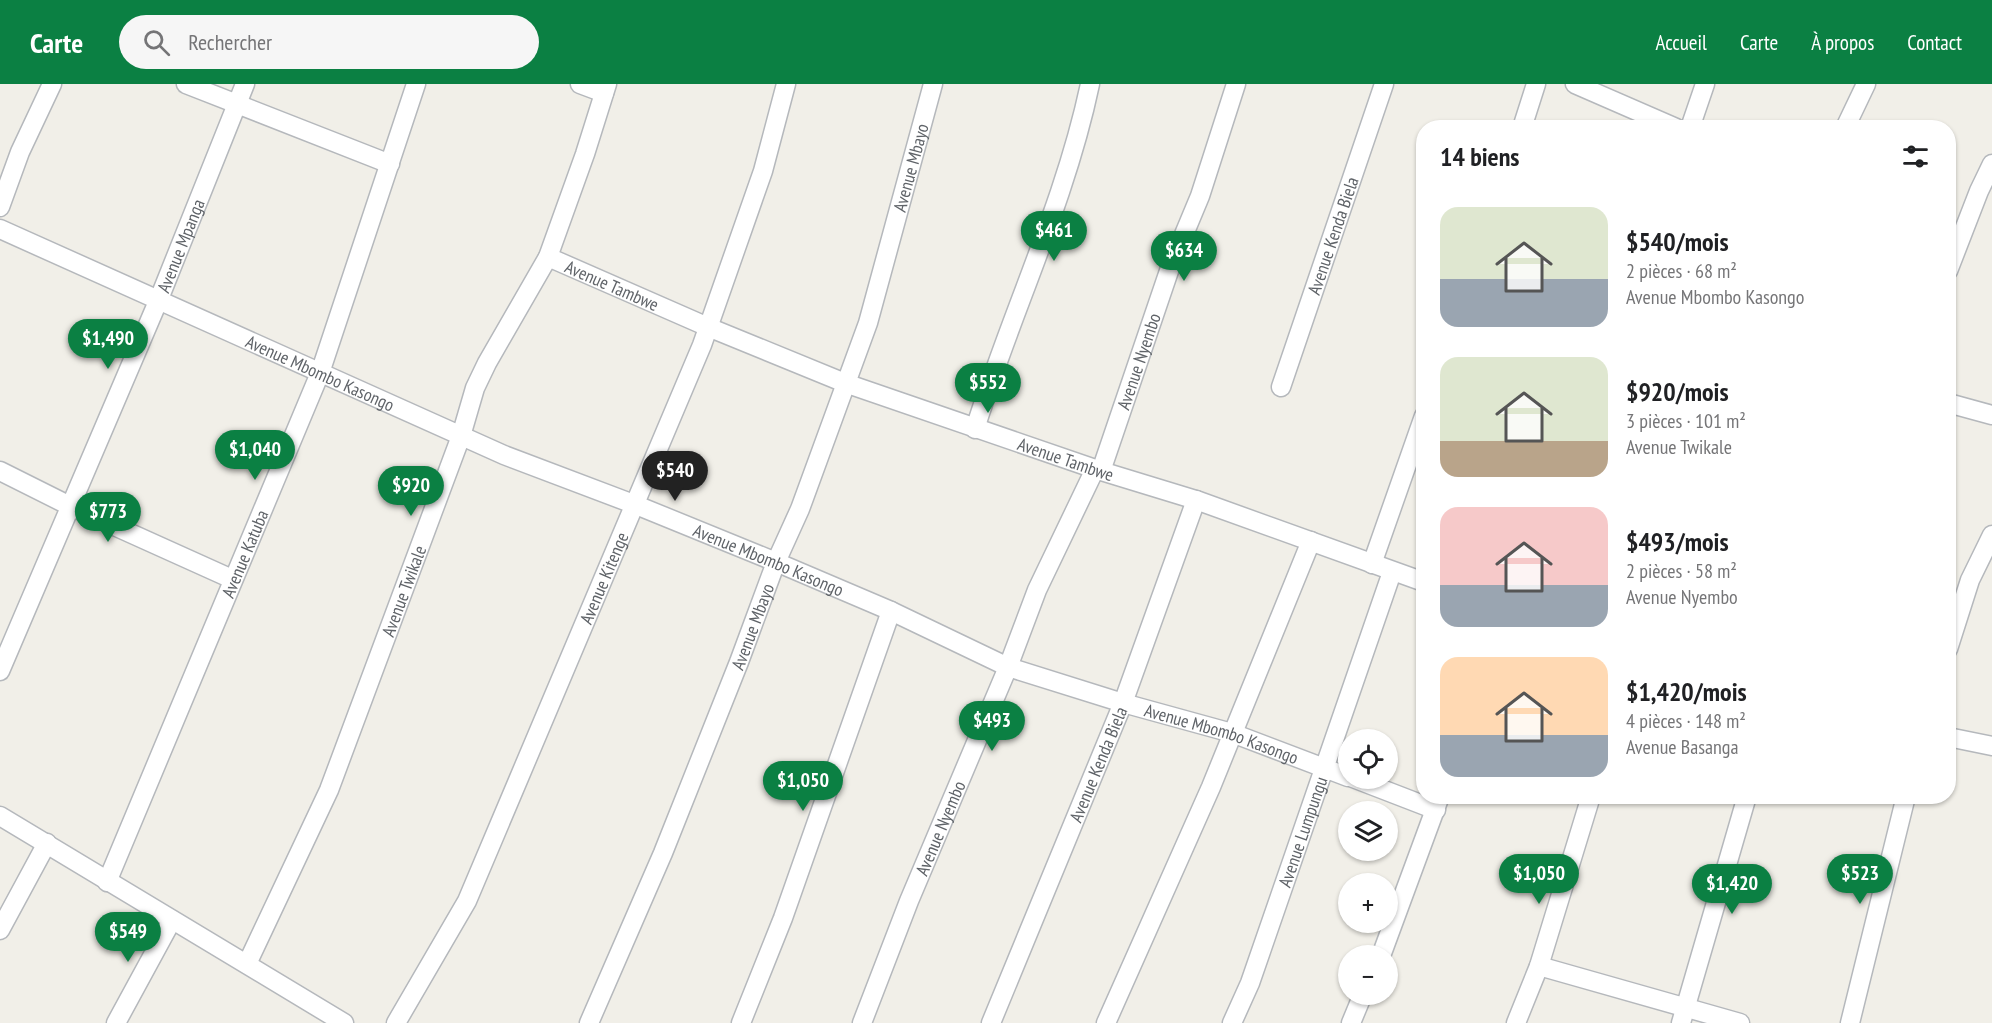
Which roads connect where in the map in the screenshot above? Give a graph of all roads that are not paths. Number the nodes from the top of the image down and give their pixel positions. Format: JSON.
{"nodes":[{"id":1,"x":52,"y":84,"type":"edge"},
{"id":2,"x":186,"y":84,"type":"edge"},
{"id":3,"x":245,"y":84,"type":"edge"},
{"id":4,"x":416,"y":84,"type":"edge"},
{"id":5,"x":580,"y":84,"type":"edge"},
{"id":6,"x":786,"y":84,"type":"edge"},
{"id":7,"x":933,"y":84,"type":"edge"},
{"id":8,"x":1090,"y":84,"type":"edge"},
{"id":9,"x":1236,"y":84,"type":"edge"},
{"id":10,"x":1384,"y":84,"type":"edge"},
{"id":11,"x":1536,"y":84,"type":"edge"},
{"id":12,"x":1575,"y":84,"type":"edge"},
{"id":13,"x":1705,"y":84,"type":"edge"},
{"id":14,"x":1866,"y":84,"type":"edge"},
{"id":15,"x":605,"y":89,"type":"edge"},
{"id":16,"x":237,"y":104,"type":"junction"},
{"id":17,"x":1525,"y":120,"type":"edge"},
{"id":18,"x":1658,"y":120,"type":"edge"},
{"id":19,"x":1693,"y":120,"type":"edge"},
{"id":20,"x":1849,"y":120,"type":"edge"},
{"id":21,"x":390,"y":164,"type":"junction"},
{"id":22,"x":1992,"y":164,"type":"edge"},
{"id":23,"x":0,"y":207,"type":"edge"},
{"id":24,"x":0,"y":229,"type":"edge"},
{"id":25,"x":1956,"y":250,"type":"edge"},
{"id":26,"x":548,"y":257,"type":"junction"},
{"id":27,"x":159,"y":299,"type":"junction"},
{"id":28,"x":708,"y":327,"type":"junction"},
{"id":29,"x":320,"y":373,"type":"junction"},
{"id":30,"x":845,"y":383,"type":"junction"},
{"id":31,"x":1281,"y":387,"type":"dead end"},
{"id":32,"x":1956,"y":405,"type":"edge"},
{"id":33,"x":1992,"y":415,"type":"edge"},
{"id":34,"x":975,"y":429,"type":"junction"},
{"id":35,"x":461,"y":436,"type":"junction"},
{"id":36,"x":1416,"y":439,"type":"edge"},
{"id":37,"x":1098,"y":470,"type":"junction"},
{"id":38,"x":0,"y":471,"type":"edge"},
{"id":39,"x":1196,"y":500,"type":"junction"},
{"id":40,"x":636,"y":505,"type":"junction"},
{"id":41,"x":70,"y":506,"type":"junction"},
{"id":42,"x":1992,"y":536,"type":"edge"},
{"id":43,"x":1311,"y":542,"type":"junction"},
{"id":44,"x":776,"y":562,"type":"junction"},
{"id":45,"x":1372,"y":564,"type":"junction"},
{"id":46,"x":1392,"y":572,"type":"junction"},
{"id":47,"x":232,"y":579,"type":"junction"},
{"id":48,"x":1416,"y":580,"type":"edge"},
{"id":49,"x":891,"y":611,"type":"junction"},
{"id":50,"x":1956,"y":624,"type":"edge"},
{"id":51,"x":1008,"y":667,"type":"junction"},
{"id":52,"x":0,"y":671,"type":"edge"},
{"id":53,"x":1123,"y":703,"type":"junction"},
{"id":54,"x":1232,"y":733,"type":"junction"},
{"id":55,"x":1956,"y":739,"type":"edge"},
{"id":56,"x":1992,"y":746,"type":"edge"},
{"id":57,"x":1324,"y":768,"type":"junction"},
{"id":58,"x":1338,"y":773,"type":"edge"},
{"id":59,"x":1390,"y":789,"type":"edge"},
{"id":60,"x":1416,"y":797,"type":"edge"},
{"id":61,"x":1438,"y":804,"type":"edge"},
{"id":62,"x":1590,"y":804,"type":"edge"},
{"id":63,"x":1745,"y":804,"type":"edge"},
{"id":64,"x":1904,"y":804,"type":"edge"},
{"id":65,"x":0,"y":816,"type":"edge"},
{"id":66,"x":47,"y":843,"type":"junction"},
{"id":67,"x":107,"y":882,"type":"junction"},
{"id":68,"x":172,"y":920,"type":"junction"},
{"id":69,"x":0,"y":930,"type":"edge"},
{"id":70,"x":1385,"y":945,"type":"edge"},
{"id":71,"x":248,"y":964,"type":"junction"},
{"id":72,"x":1539,"y":966,"type":"junction"},
{"id":73,"x":1359,"y":1005,"type":"edge"},
{"id":74,"x":1683,"y":1015,"type":"edge"},
{"id":75,"x":319,"y":1017,"type":"edge"},
{"id":76,"x":116,"y":1023,"type":"edge"},
{"id":77,"x":344,"y":1023,"type":"edge"},
{"id":78,"x":396,"y":1023,"type":"edge"},
{"id":79,"x":590,"y":1023,"type":"edge"},
{"id":80,"x":741,"y":1023,"type":"edge"},
{"id":81,"x":862,"y":1023,"type":"edge"},
{"id":82,"x":991,"y":1023,"type":"edge"},
{"id":83,"x":1106,"y":1023,"type":"edge"},
{"id":84,"x":1232,"y":1023,"type":"edge"},
{"id":85,"x":1351,"y":1023,"type":"edge"},
{"id":86,"x":1516,"y":1023,"type":"edge"},
{"id":87,"x":1740,"y":1023,"type":"edge"},
{"id":88,"x":1850,"y":1023,"type":"edge"}],
"edges":[{"from":1,"to":23,"type":"street"},
{"from":2,"to":16,"type":"street"},
{"from":3,"to":16,"type":"street","name":"Avenue Mpanga"},
{"from":4,"to":21,"type":"street","name":"Avenue Katuba"},
{"from":5,"to":15,"type":"street"},
{"from":6,"to":28,"type":"street","name":"Avenue Kitenge"},
{"from":7,"to":30,"type":"street","name":"Avenue Mbayo"},
{"from":8,"to":34,"type":"street"},
{"from":9,"to":37,"type":"street","name":"Avenue Nyembo"},
{"from":10,"to":31,"type":"street","name":"Avenue Kenda Biela"},
{"from":11,"to":17,"type":"street"},
{"from":12,"to":18,"type":"street"},
{"from":13,"to":19,"type":"street"},
{"from":14,"to":20,"type":"street"},
{"from":15,"to":26,"type":"street","name":"Avenue Twikale"},
{"from":16,"to":21,"type":"street"},
{"from":16,"to":27,"type":"street","name":"Avenue Mpanga"},
{"from":21,"to":29,"type":"street","name":"Avenue Katuba"},
{"from":22,"to":25,"type":"street"},
{"from":24,"to":27,"type":"street","name":"Avenue Mbombo Kasongo"},
{"from":26,"to":28,"type":"street","name":"Avenue Tambwe"},
{"from":26,"to":35,"type":"street","name":"Avenue Twikale"},
{"from":27,"to":29,"type":"street","name":"Avenue Mbombo Kasongo"},
{"from":27,"to":41,"type":"street","name":"Avenue Mpanga"},
{"from":28,"to":30,"type":"street","name":"Avenue Tambwe"},
{"from":28,"to":40,"type":"street","name":"Avenue Kitenge"},
{"from":29,"to":35,"type":"street","name":"Avenue Mbombo Kasongo"},
{"from":29,"to":47,"type":"street","name":"Avenue Katuba"},
{"from":30,"to":34,"type":"street","name":"Avenue Tambwe"},
{"from":30,"to":44,"type":"street","name":"Avenue Mbayo"},
{"from":32,"to":33,"type":"street"},
{"from":34,"to":37,"type":"street","name":"Avenue Tambwe"},
{"from":35,"to":40,"type":"street","name":"Avenue Mbombo Kasongo"},
{"from":35,"to":71,"type":"street","name":"Avenue Twikale"},
{"from":36,"to":45,"type":"street"},
{"from":37,"to":39,"type":"street","name":"Avenue Tambwe"},
{"from":37,"to":51,"type":"street","name":"Avenue Nyembo"},
{"from":38,"to":41,"type":"street"},
{"from":39,"to":43,"type":"street","name":"Avenue Tambwe"},
{"from":39,"to":53,"type":"street","name":"Avenue Kenda Biela"},
{"from":40,"to":44,"type":"street","name":"Avenue Mbombo Kasongo"},
{"from":40,"to":78,"type":"street","name":"Avenue Kitenge"},
{"from":41,"to":47,"type":"street"},
{"from":41,"to":52,"type":"street","name":"Avenue Mpanga"},
{"from":42,"to":50,"type":"street"},
{"from":43,"to":45,"type":"street","name":"Avenue Tambwe"},
{"from":43,"to":54,"type":"street"},
{"from":44,"to":49,"type":"street","name":"Avenue Mbombo Kasongo"},
{"from":44,"to":79,"type":"street","name":"Avenue Mbayo"},
{"from":45,"to":46,"type":"street","name":"Avenue Tambwe"},
{"from":46,"to":48,"type":"street","name":"Avenue Tambwe"},
{"from":46,"to":57,"type":"street","name":"Avenue Lumpungu"},
{"from":47,"to":67,"type":"street","name":"Avenue Katuba"},
{"from":49,"to":51,"type":"street","name":"Avenue Mbombo Kasongo"},
{"from":49,"to":80,"type":"street"},
{"from":51,"to":53,"type":"street","name":"Avenue Mbombo Kasongo"},
{"from":51,"to":81,"type":"street","name":"Avenue Nyembo"},
{"from":53,"to":54,"type":"street","name":"Avenue Mbombo Kasongo"},
{"from":53,"to":82,"type":"street","name":"Avenue Kenda Biela"},
{"from":54,"to":57,"type":"street","name":"Avenue Mbombo Kasongo"},
{"from":54,"to":83,"type":"street"},
{"from":55,"to":56,"type":"street"},
{"from":57,"to":58,"type":"street","name":"Avenue Mbombo Kasongo"},
{"from":57,"to":84,"type":"street","name":"Avenue Lumpungu"},
{"from":59,"to":60,"type":"street"},
{"from":61,"to":70,"type":"street"},
{"from":62,"to":72,"type":"street"},
{"from":63,"to":74,"type":"street"},
{"from":64,"to":88,"type":"street"},
{"from":65,"to":66,"type":"street"},
{"from":66,"to":67,"type":"street"},
{"from":66,"to":69,"type":"street"},
{"from":67,"to":68,"type":"street"},
{"from":68,"to":71,"type":"street"},
{"from":68,"to":76,"type":"street"},
{"from":71,"to":75,"type":"street"},
{"from":72,"to":74,"type":"street"},
{"from":72,"to":86,"type":"street"},
{"from":73,"to":85,"type":"street"},
{"from":74,"to":87,"type":"street"},
{"from":75,"to":77,"type":"street"}]}
